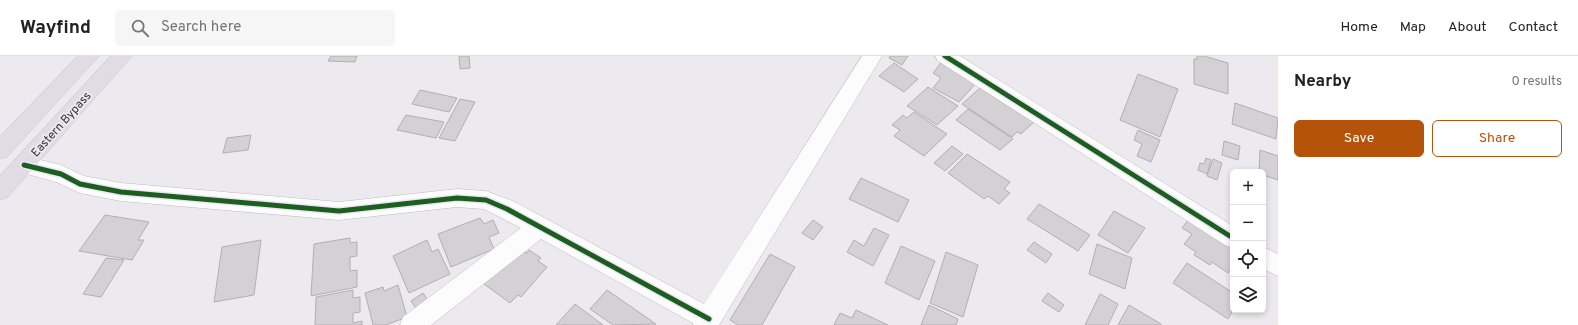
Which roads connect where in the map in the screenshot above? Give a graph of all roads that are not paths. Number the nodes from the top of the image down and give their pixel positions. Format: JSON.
{"nodes":[{"id":1,"x":89,"y":56,"type":"edge"},
{"id":2,"x":122,"y":56,"type":"edge"},
{"id":3,"x":872,"y":56,"type":"edge"},
{"id":4,"x":945,"y":56,"type":"edge"},
{"id":5,"x":0,"y":151,"type":"edge"},
{"id":6,"x":24,"y":165,"type":"junction"},
{"id":7,"x":0,"y":191,"type":"edge"},
{"id":8,"x":540,"y":227,"type":"junction"},
{"id":9,"x":1230,"y":236,"type":"edge"},
{"id":10,"x":1266,"y":259,"type":"edge"},
{"id":11,"x":1278,"y":266,"type":"edge"},
{"id":12,"x":707,"y":322,"type":"edge"},
{"id":13,"x":412,"y":325,"type":"edge"}],
"edges":[{"from":1,"to":5,"type":"highway"},
{"from":2,"to":6,"type":"highway","name":"Eastern Bypass"},
{"from":3,"to":12,"type":"street"},
{"from":4,"to":9,"type":"street"},
{"from":6,"to":7,"type":"highway","name":"Eastern Bypass"},
{"from":6,"to":8,"type":"street"},
{"from":8,"to":12,"type":"street"},
{"from":8,"to":13,"type":"street"},
{"from":10,"to":11,"type":"street"}]}
